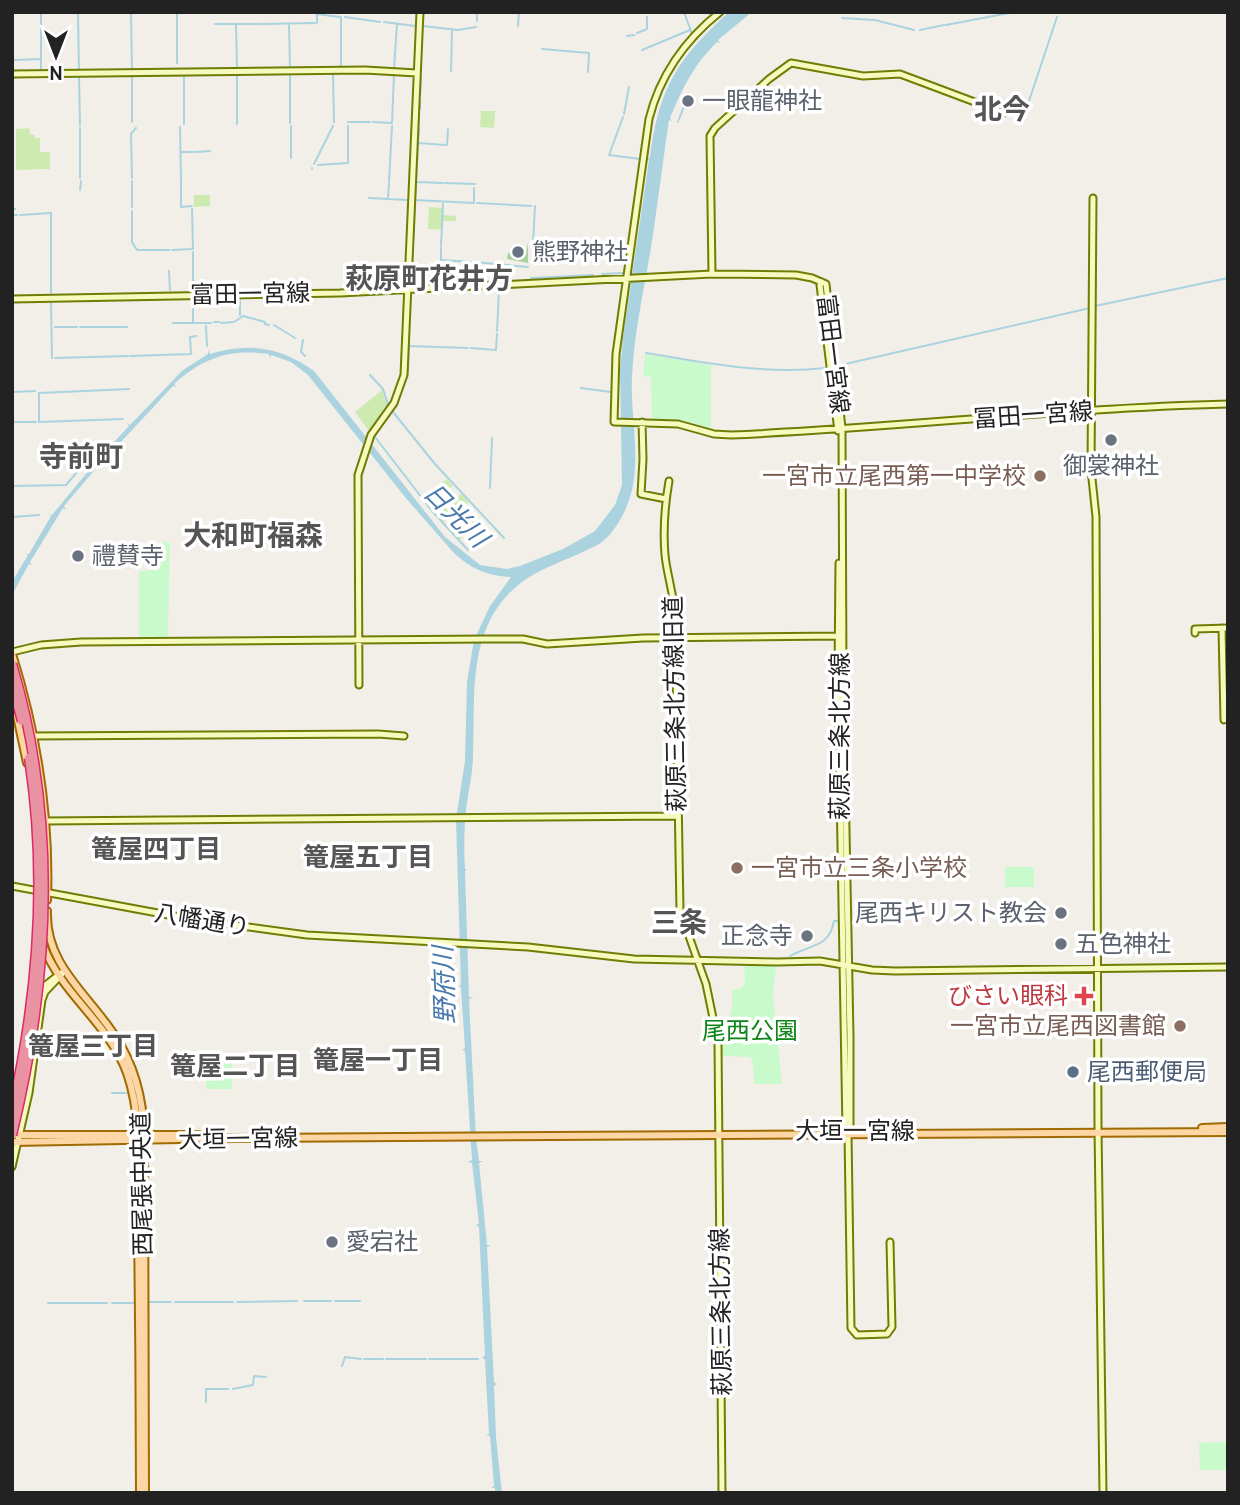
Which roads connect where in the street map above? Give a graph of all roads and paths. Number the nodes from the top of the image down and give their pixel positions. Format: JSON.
{"nodes":[{"id":1,"x":420,"y":12,"type":"edge"},
{"id":2,"x":720,"y":12,"type":"edge"},
{"id":3,"x":417,"y":73,"type":"junction"},
{"id":4,"x":12,"y":74,"type":"edge"},
{"id":5,"x":1004,"y":113,"type":"dead end"},
{"id":6,"x":1093,"y":198,"type":"dead end"},
{"id":7,"x":712,"y":274,"type":"junction"},
{"id":8,"x":627,"y":278,"type":"junction"},
{"id":9,"x":408,"y":290,"type":"junction"},
{"id":10,"x":12,"y":299,"type":"edge"},
{"id":11,"x":1228,"y":404,"type":"edge"},
{"id":12,"x":1092,"y":411,"type":"junction"},
{"id":13,"x":642,"y":422,"type":"junction"},
{"id":14,"x":840,"y":428,"type":"junction"},
{"id":15,"x":669,"y":481,"type":"dead end"},
{"id":16,"x":666,"y":499,"type":"junction"},
{"id":17,"x":1225,"y":628,"type":"edge"},
{"id":18,"x":1195,"y":633,"type":"dead end"},
{"id":19,"x":841,"y":636,"type":"junction"},
{"id":20,"x":676,"y":638,"type":"junction"},
{"id":21,"x":359,"y":640,"type":"junction"},
{"id":22,"x":12,"y":653,"type":"edge"},
{"id":23,"x":12,"y":664,"type":"edge"},
{"id":24,"x":12,"y":684,"type":"edge"},
{"id":25,"x":359,"y":685,"type":"dead end"},
{"id":26,"x":12,"y":696,"type":"edge"},
{"id":27,"x":1224,"y":720,"type":"dead end"},
{"id":28,"x":22,"y":736,"type":"junction"},
{"id":29,"x":34,"y":736,"type":"junction"},
{"id":30,"x":404,"y":736,"type":"dead end"},
{"id":31,"x":678,"y":816,"type":"junction"},
{"id":32,"x":34,"y":821,"type":"junction"},
{"id":33,"x":46,"y":821,"type":"junction"},
{"id":34,"x":12,"y":886,"type":"edge"},
{"id":35,"x":36,"y":890,"type":"junction"},
{"id":36,"x":47,"y":892,"type":"junction"},
{"id":37,"x":699,"y":959,"type":"junction"},
{"id":38,"x":845,"y":965,"type":"junction"},
{"id":39,"x":1228,"y":967,"type":"edge"},
{"id":40,"x":1099,"y":968,"type":"junction"},
{"id":41,"x":60,"y":975,"type":"junction"},
{"id":42,"x":12,"y":1110,"type":"edge"},
{"id":43,"x":1098,"y":1130,"type":"junction"},
{"id":44,"x":1228,"y":1130,"type":"edge"},
{"id":45,"x":848,"y":1132,"type":"junction"},
{"id":46,"x":719,"y":1133,"type":"junction"},
{"id":47,"x":140,"y":1137,"type":"junction"},
{"id":48,"x":15,"y":1139,"type":"edge"},
{"id":49,"x":12,"y":1167,"type":"edge"},
{"id":50,"x":890,"y":1242,"type":"dead end"},
{"id":51,"x":143,"y":1493,"type":"edge"},
{"id":52,"x":722,"y":1493,"type":"edge"},
{"id":53,"x":1103,"y":1493,"type":"edge"}],
"edges":[{"from":1,"to":3,"type":"street"},
{"from":2,"to":8,"type":"street"},
{"from":3,"to":4,"type":"street"},
{"from":3,"to":9,"type":"street"},
{"from":5,"to":7,"type":"street"},
{"from":6,"to":12,"type":"street"},
{"from":7,"to":8,"type":"street","name":"富田一宮線"},
{"from":7,"to":14,"type":"street","name":"富田一宮線"},
{"from":8,"to":9,"type":"street","name":"富田一宮線"},
{"from":8,"to":13,"type":"street"},
{"from":9,"to":10,"type":"street","name":"富田一宮線"},
{"from":9,"to":21,"type":"street"},
{"from":11,"to":12,"type":"street","name":"冨田一宮線"},
{"from":12,"to":14,"type":"street","name":"冨田一宮線"},
{"from":12,"to":40,"type":"street"},
{"from":13,"to":14,"type":"street","name":"冨田一宮線"},
{"from":13,"to":16,"type":"street"},
{"from":14,"to":19,"type":"street","name":"萩原三条北方線"},
{"from":15,"to":16,"type":"street","name":"萩原三条北方線旧道"},
{"from":16,"to":20,"type":"street","name":"萩原三条北方線旧道"},
{"from":17,"to":18,"type":"street"},
{"from":17,"to":27,"type":"street"},
{"from":19,"to":20,"type":"street"},
{"from":19,"to":38,"type":"street","name":"萩原三条北方線"},
{"from":20,"to":21,"type":"street"},
{"from":20,"to":31,"type":"street","name":"萩原三条北方線旧道"},
{"from":21,"to":22,"type":"street"},
{"from":21,"to":25,"type":"street"},
{"from":22,"to":29,"type":"main road","name":"西尾張中央道"},
{"from":23,"to":48,"type":"highway","bridge":true},
{"from":24,"to":42,"type":"highway","bridge":true},
{"from":26,"to":28,"type":"main road","name":"西尾張中央道"},
{"from":28,"to":29,"type":"street"},
{"from":28,"to":32,"type":"main road","name":"西尾張中央道"},
{"from":29,"to":30,"type":"street"},
{"from":29,"to":33,"type":"main road","name":"西尾張中央道"},
{"from":31,"to":33,"type":"street"},
{"from":31,"to":37,"type":"street","name":"萩原三条北方線旧道"},
{"from":32,"to":33,"type":"street"},
{"from":32,"to":35,"type":"main road","name":"西尾張中央道"},
{"from":33,"to":36,"type":"main road","name":"西尾張中央道"},
{"from":34,"to":35,"type":"street","name":"八幡通り"},
{"from":35,"to":36,"type":"street","name":"八幡通り"},
{"from":35,"to":41,"type":"main road","name":"西尾張中央道"},
{"from":36,"to":37,"type":"street","name":"八幡通り"},
{"from":36,"to":41,"type":"main road","name":"西尾張中央道"},
{"from":37,"to":38,"type":"street","name":"八幡通り"},
{"from":37,"to":46,"type":"street","name":"萩原三条北方線旧道"},
{"from":38,"to":40,"type":"street","name":"八幡通り"},
{"from":38,"to":45,"type":"street","name":"萩原三条北方線"},
{"from":39,"to":40,"type":"street","name":"八幡通り"},
{"from":40,"to":43,"type":"street"},
{"from":41,"to":47,"type":"main road","name":"西尾張中央道"},
{"from":41,"to":48,"type":"street"},
{"from":43,"to":44,"type":"main road","name":"大垣一宮線"},
{"from":43,"to":45,"type":"main road","name":"大垣一宮線"},
{"from":43,"to":53,"type":"street"},
{"from":45,"to":46,"type":"main road","name":"大垣一宮線"},
{"from":45,"to":50,"type":"street","name":"萩原三条北方線"},
{"from":46,"to":47,"type":"main road","name":"大垣一宮線"},
{"from":46,"to":52,"type":"street","name":"萩原三条北方線"},
{"from":47,"to":48,"type":"main road","name":"大垣一宮線"},
{"from":47,"to":51,"type":"main road","name":"西尾張中央道"},
{"from":48,"to":49,"type":"street"}]}
